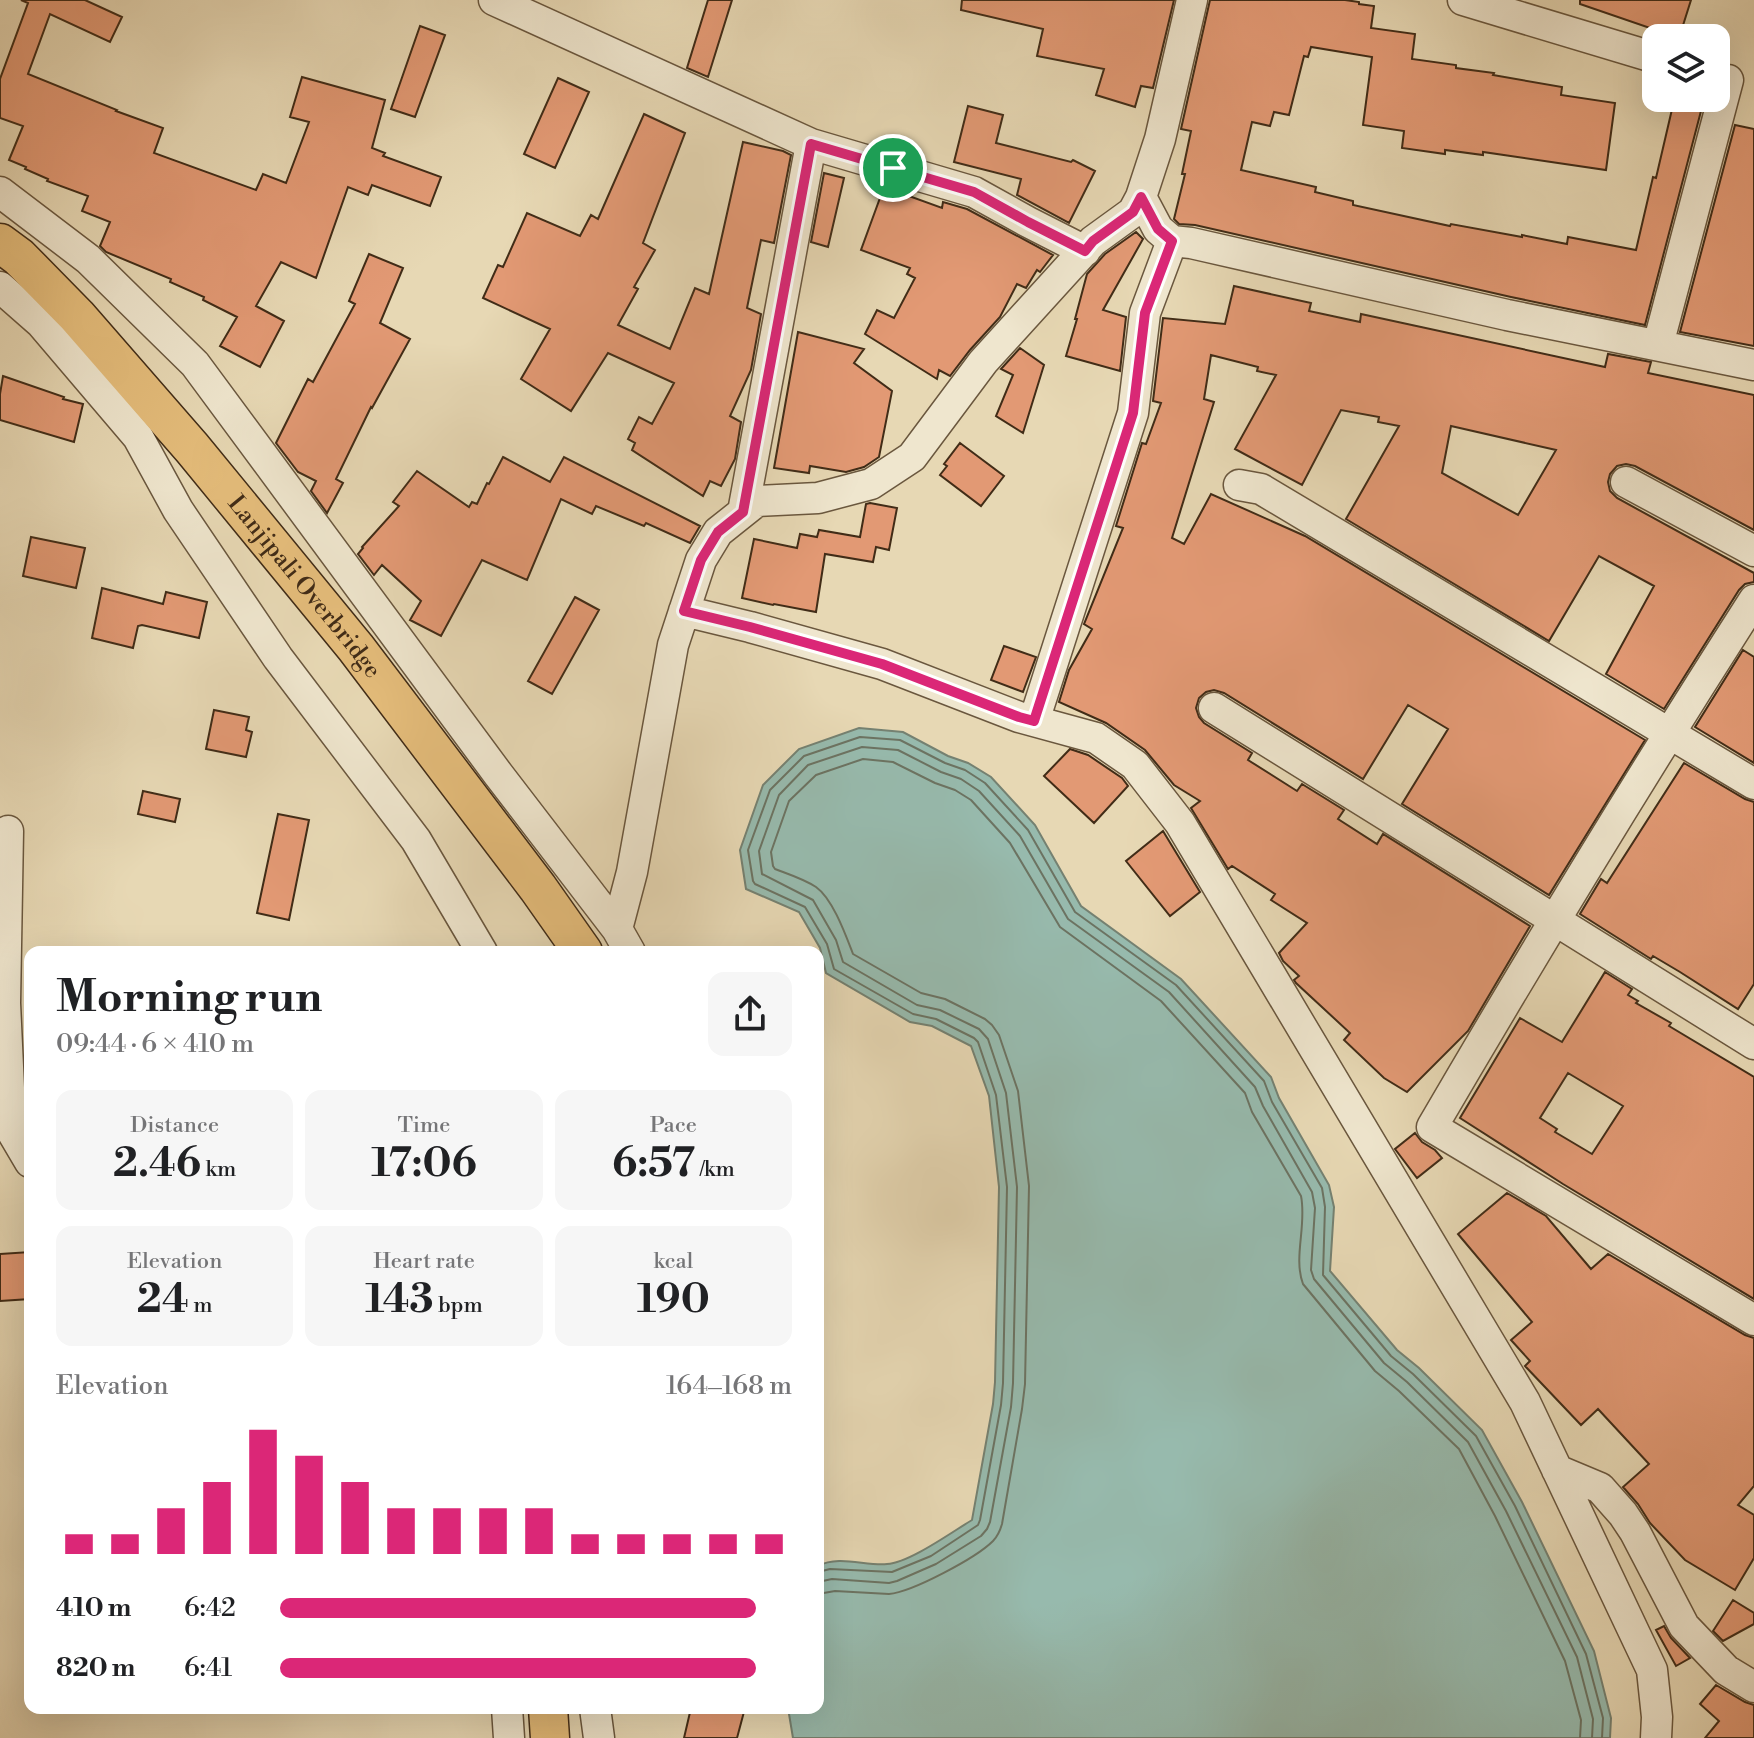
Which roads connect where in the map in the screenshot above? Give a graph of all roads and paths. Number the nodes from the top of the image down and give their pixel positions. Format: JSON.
{"nodes":[{"id":1,"x":494,"y":0,"type":"edge"},
{"id":2,"x":1192,"y":0,"type":"edge"},
{"id":3,"x":1463,"y":0,"type":"edge"},
{"id":4,"x":1642,"y":54,"type":"edge"},
{"id":5,"x":1733,"y":81,"type":"edge"},
{"id":6,"x":811,"y":144,"type":"junction"},
{"id":7,"x":0,"y":192,"type":"edge"},
{"id":8,"x":1141,"y":197,"type":"junction"},
{"id":9,"x":1172,"y":241,"type":"junction"},
{"id":10,"x":0,"y":243,"type":"edge"},
{"id":11,"x":1085,"y":251,"type":"junction"},
{"id":12,"x":0,"y":287,"type":"edge"},
{"id":13,"x":1658,"y":345,"type":"junction"},
{"id":14,"x":1754,"y":365,"type":"edge"},
{"id":15,"x":1626,"y":482,"type":"dead end"},
{"id":16,"x":1239,"y":485,"type":"dead end"},
{"id":17,"x":743,"y":512,"type":"junction"},
{"id":18,"x":1754,"y":551,"type":"edge"},
{"id":19,"x":1754,"y":600,"type":"edge"},
{"id":20,"x":684,"y":611,"type":"junction"},
{"id":21,"x":1214,"y":708,"type":"dead end"},
{"id":22,"x":1034,"y":721,"type":"junction"},
{"id":23,"x":1669,"y":733,"type":"junction"},
{"id":24,"x":1754,"y":784,"type":"edge"},
{"id":25,"x":8,"y":831,"type":"dead end"},
{"id":26,"x":4,"y":886,"type":"edge"},
{"id":27,"x":1554,"y":920,"type":"junction"},
{"id":28,"x":624,"y":940,"type":"edge"},
{"id":29,"x":478,"y":946,"type":"edge"},
{"id":30,"x":579,"y":946,"type":"edge"},
{"id":31,"x":1754,"y":1044,"type":"edge"},
{"id":32,"x":24,"y":1152,"type":"edge"},
{"id":33,"x":1754,"y":1320,"type":"edge"},
{"id":34,"x":1557,"y":1470,"type":"junction"},
{"id":35,"x":1754,"y":1687,"type":"edge"},
{"id":36,"x":507,"y":1714,"type":"edge"},
{"id":37,"x":548,"y":1714,"type":"edge"},
{"id":38,"x":596,"y":1714,"type":"edge"},
{"id":39,"x":509,"y":1738,"type":"edge"},
{"id":40,"x":550,"y":1738,"type":"edge"},
{"id":41,"x":599,"y":1738,"type":"edge"},
{"id":42,"x":1656,"y":1738,"type":"edge"}],
"edges":[{"from":1,"to":6,"type":"street"},
{"from":2,"to":8,"type":"street"},
{"from":3,"to":4,"type":"street"},
{"from":5,"to":13,"type":"street"},
{"from":6,"to":11,"type":"street"},
{"from":6,"to":17,"type":"street"},
{"from":7,"to":28,"type":"street"},
{"from":8,"to":9,"type":"street"},
{"from":8,"to":11,"type":"street"},
{"from":9,"to":13,"type":"street"},
{"from":9,"to":22,"type":"street"},
{"from":10,"to":30,"type":"main road","name":"Lanjipali Overbridge"},
{"from":11,"to":17,"type":"street"},
{"from":12,"to":29,"type":"street"},
{"from":13,"to":14,"type":"street"},
{"from":15,"to":18,"type":"street"},
{"from":16,"to":23,"type":"street"},
{"from":17,"to":20,"type":"street"},
{"from":19,"to":23,"type":"street"},
{"from":20,"to":22,"type":"street"},
{"from":20,"to":28,"type":"street"},
{"from":21,"to":27,"type":"street"},
{"from":22,"to":34,"type":"street"},
{"from":23,"to":24,"type":"street"},
{"from":23,"to":27,"type":"street"},
{"from":25,"to":26,"type":"street"},
{"from":26,"to":32,"type":"street"},
{"from":27,"to":31,"type":"street"},
{"from":27,"to":33,"type":"street"},
{"from":34,"to":35,"type":"street"},
{"from":34,"to":42,"type":"street"},
{"from":36,"to":39,"type":"street"},
{"from":37,"to":40,"type":"main road"},
{"from":38,"to":41,"type":"street"}]}
